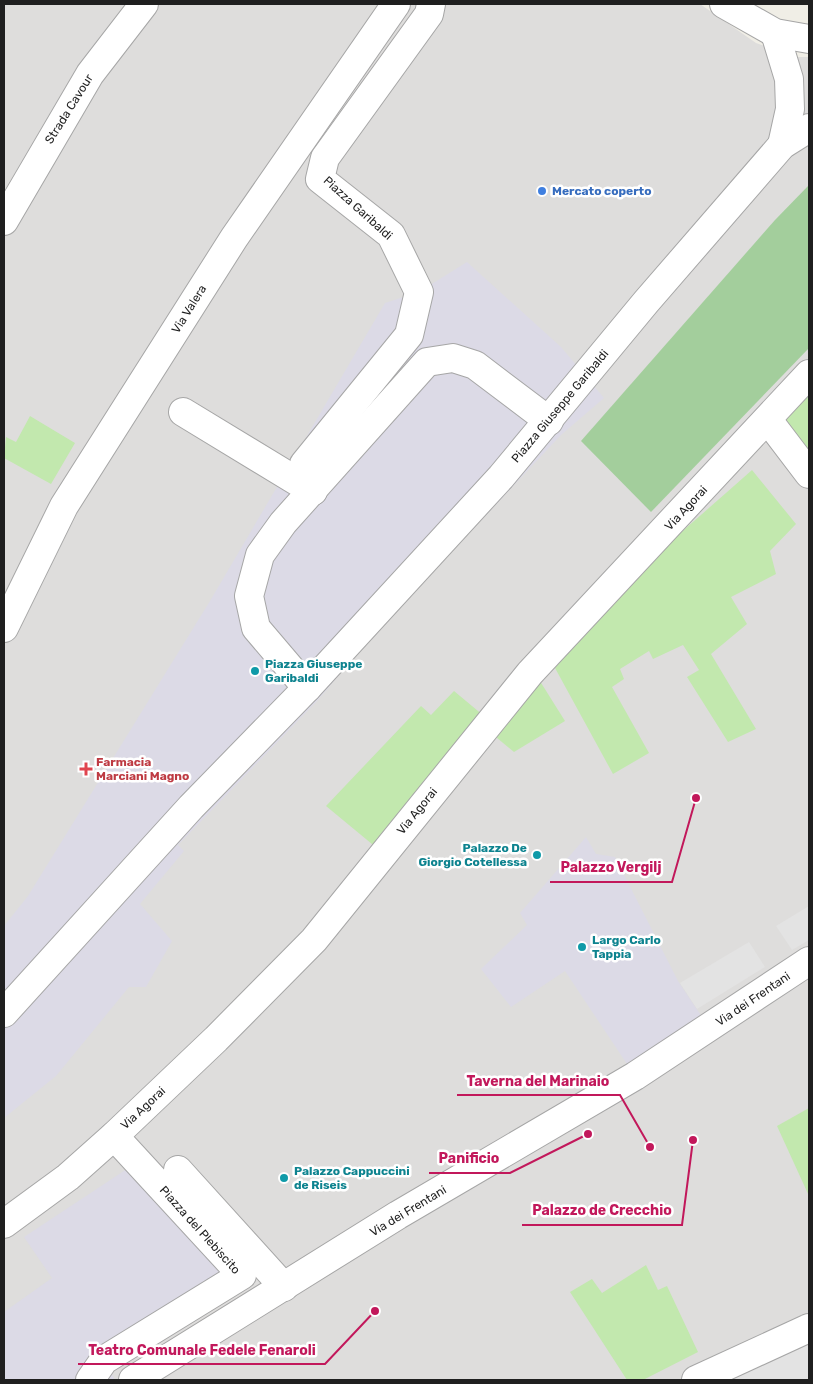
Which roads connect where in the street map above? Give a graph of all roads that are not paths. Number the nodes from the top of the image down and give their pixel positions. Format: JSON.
{"nodes":[{"id":1,"x":144,"y":4,"type":"edge"},
{"id":2,"x":396,"y":4,"type":"edge"},
{"id":3,"x":431,"y":4,"type":"edge"},
{"id":4,"x":724,"y":4,"type":"edge"},
{"id":5,"x":775,"y":33,"type":"junction"},
{"id":6,"x":809,"y":39,"type":"edge"},
{"id":7,"x":809,"y":128,"type":"edge"},
{"id":8,"x":782,"y":146,"type":"junction"},
{"id":9,"x":4,"y":221,"type":"edge"},
{"id":10,"x":809,"y":374,"type":"edge"},
{"id":11,"x":183,"y":412,"type":"dead end"},
{"id":12,"x":768,"y":420,"type":"junction"},
{"id":13,"x":549,"y":421,"type":"junction"},
{"id":14,"x":809,"y":474,"type":"edge"},
{"id":15,"x":313,"y":492,"type":"junction"},
{"id":16,"x":4,"y":628,"type":"edge"},
{"id":17,"x":306,"y":688,"type":"junction"},
{"id":18,"x":809,"y":962,"type":"edge"},
{"id":19,"x":4,"y":1012,"type":"edge"},
{"id":20,"x":114,"y":1136,"type":"junction"},
{"id":21,"x":178,"y":1170,"type":"dead end"},
{"id":22,"x":4,"y":1224,"type":"edge"},
{"id":23,"x":284,"y":1287,"type":"junction"},
{"id":24,"x":809,"y":1328,"type":"edge"},
{"id":25,"x":90,"y":1380,"type":"edge"},
{"id":26,"x":133,"y":1380,"type":"edge"},
{"id":27,"x":696,"y":1380,"type":"edge"}],
"edges":[{"from":1,"to":9,"type":"street","name":"Strada Cavour"},
{"from":2,"to":16,"type":"street","name":"Via Valera"},
{"from":3,"to":15,"type":"street","name":"Piazza Garibaldi"},
{"from":4,"to":5,"type":"street"},
{"from":5,"to":6,"type":"street"},
{"from":5,"to":8,"type":"street"},
{"from":7,"to":8,"type":"street"},
{"from":8,"to":13,"type":"street","name":"Piazza Giuseppe Garibaldi"},
{"from":10,"to":12,"type":"street","name":"Via Agorai"},
{"from":11,"to":15,"type":"street"},
{"from":12,"to":14,"type":"street"},
{"from":12,"to":20,"type":"street","name":"Via Agorai"},
{"from":13,"to":15,"type":"street"},
{"from":13,"to":17,"type":"street","name":"Piazza Giuseppe Garibaldi"},
{"from":15,"to":17,"type":"street"},
{"from":17,"to":19,"type":"street","name":"Piazza Giuseppe Garibaldi"},
{"from":18,"to":23,"type":"street","name":"Via dei Frentani"},
{"from":20,"to":22,"type":"street","name":"Via Agorai"},
{"from":20,"to":25,"type":"street","name":"Piazza del Plebiscito"},
{"from":21,"to":23,"type":"street"},
{"from":23,"to":26,"type":"street","name":"Via dei Frentani"},
{"from":24,"to":27,"type":"street"}]}
